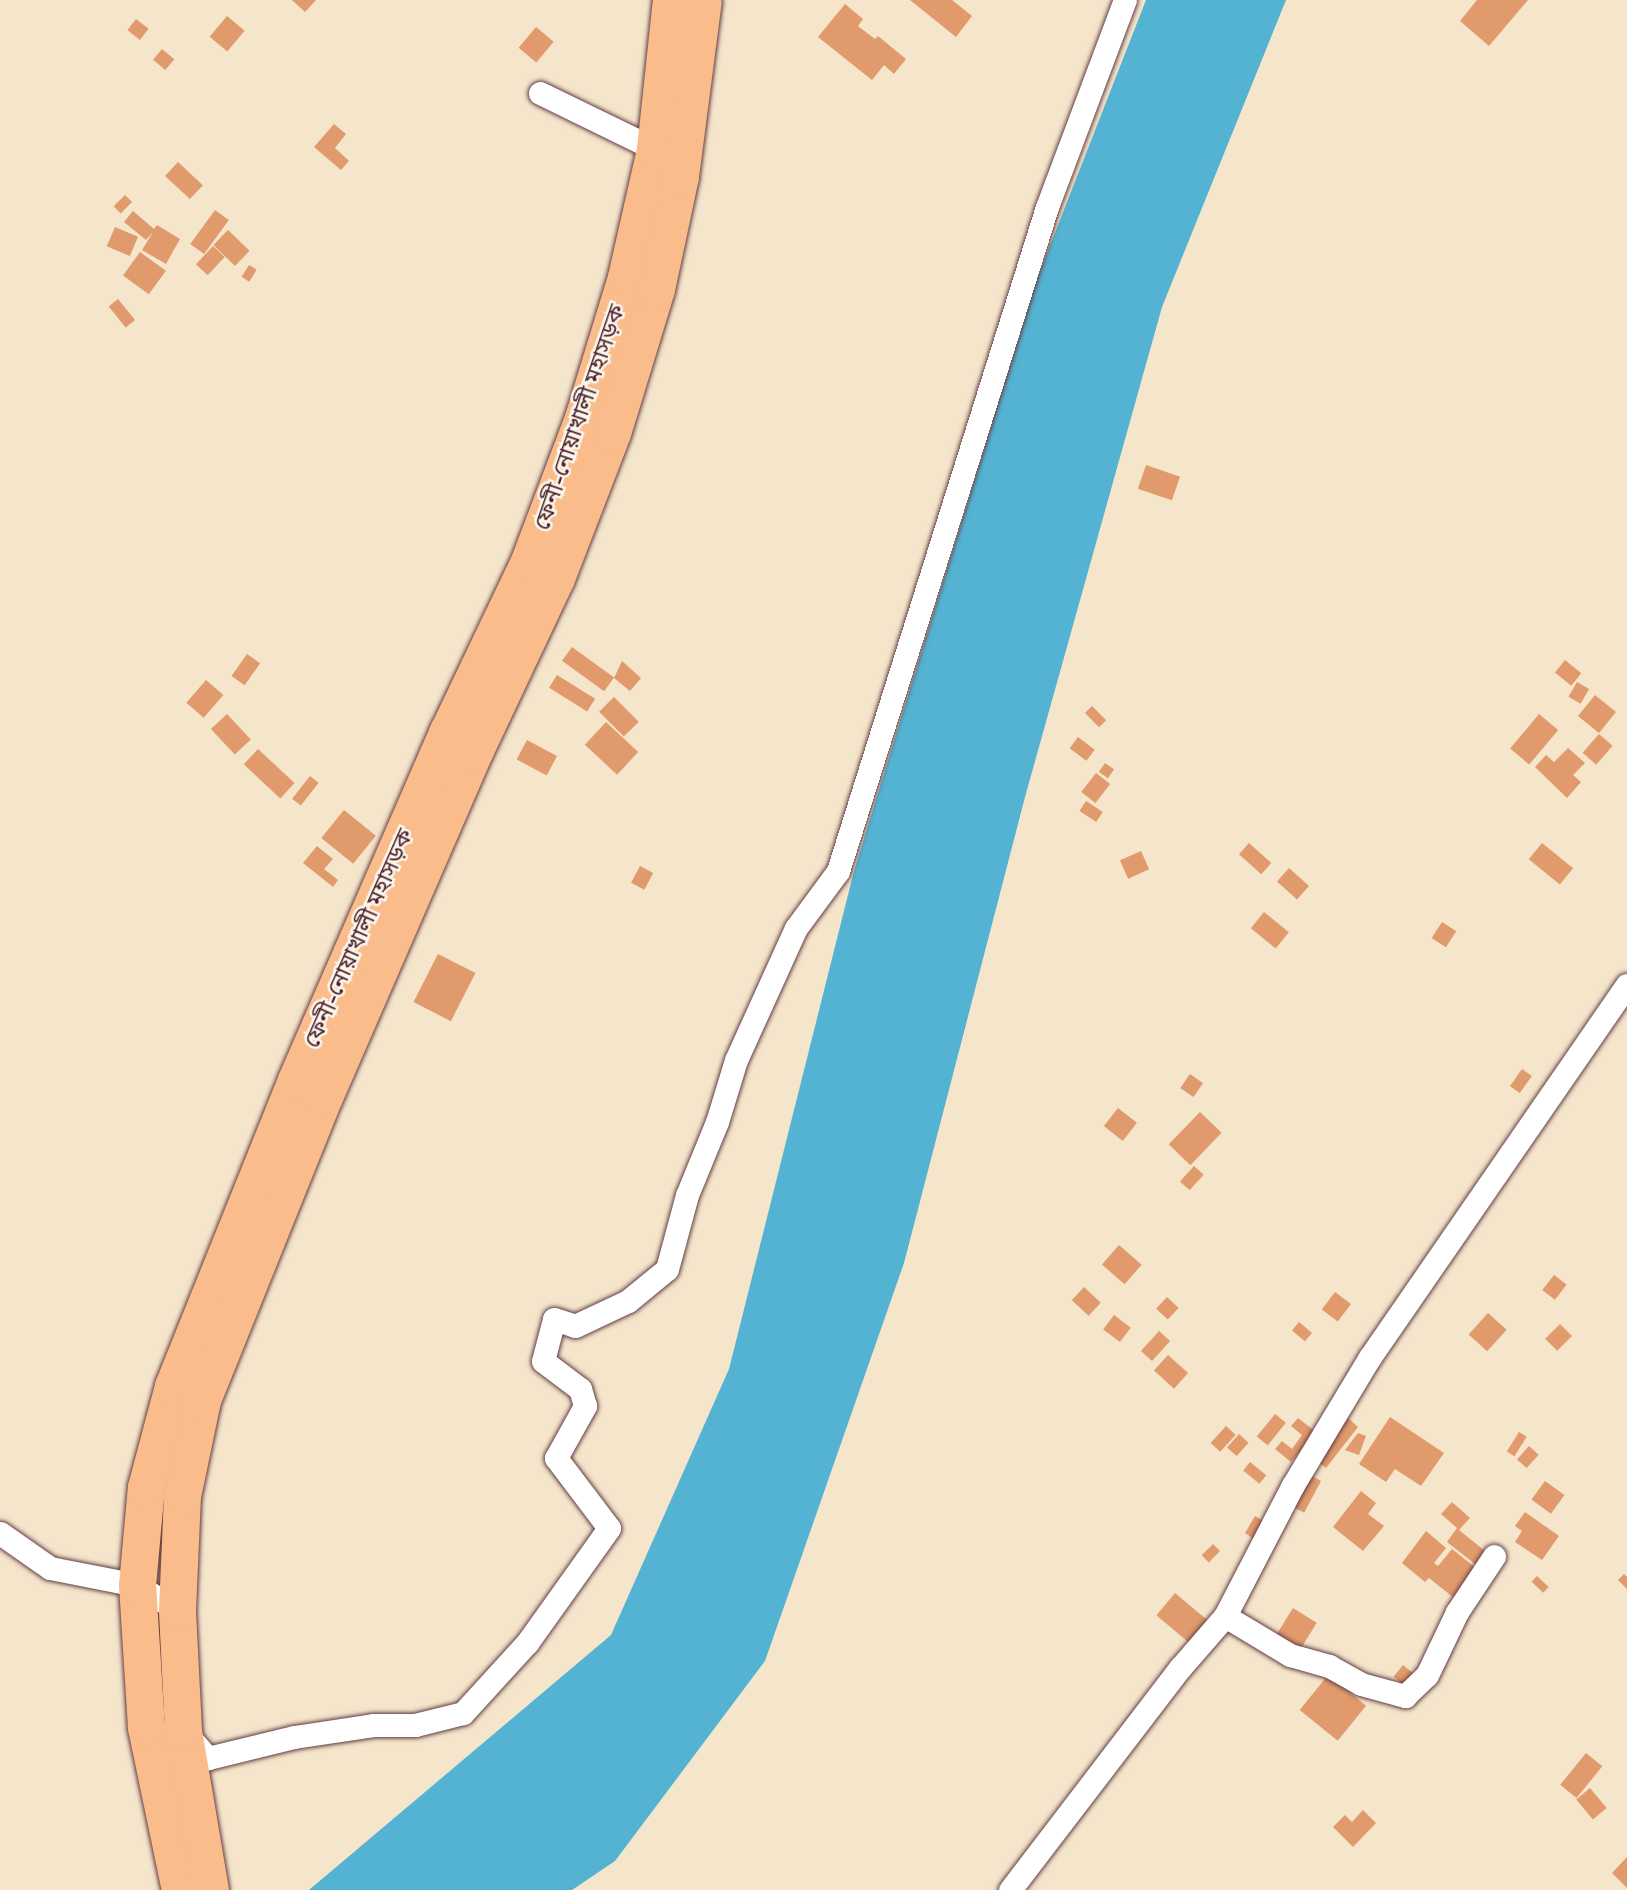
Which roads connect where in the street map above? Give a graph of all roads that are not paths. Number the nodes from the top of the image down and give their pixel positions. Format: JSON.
{"nodes":[{"id":1,"x":671,"y":0,"type":"edge"},
{"id":2,"x":703,"y":0,"type":"edge"},
{"id":3,"x":1125,"y":0,"type":"edge"},
{"id":4,"x":540,"y":93,"type":"dead end"},
{"id":5,"x":654,"y":149,"type":"junction"},
{"id":6,"x":680,"y":176,"type":"junction"},
{"id":7,"x":1627,"y":985,"type":"edge"},
{"id":8,"x":0,"y":1533,"type":"edge"},
{"id":9,"x":1494,"y":1556,"type":"dead end"},
{"id":10,"x":137,"y":1585,"type":"junction"},
{"id":11,"x":177,"y":1610,"type":"junction"},
{"id":12,"x":1225,"y":1616,"type":"junction"},
{"id":13,"x":183,"y":1730,"type":"junction"},
{"id":14,"x":200,"y":1889,"type":"edge"},
{"id":15,"x":1010,"y":1890,"type":"edge"}],
"edges":[{"from":1,"to":5,"type":"highway","name":"ফেনী-নোয়াখালী মহাসড়ক"},
{"from":2,"to":6,"type":"highway","name":"ফেনী-নোয়াখালী মহাসড়ক"},
{"from":3,"to":13,"type":"street"},
{"from":4,"to":5,"type":"street"},
{"from":5,"to":6,"type":"street"},
{"from":5,"to":10,"type":"highway","name":"ফেনী-নোয়াখালী মহাসড়ক"},
{"from":6,"to":11,"type":"highway","name":"ফেনী-নোয়াখালী মহাসড়ক"},
{"from":7,"to":12,"type":"street"},
{"from":8,"to":10,"type":"street"},
{"from":9,"to":12,"type":"street"},
{"from":10,"to":11,"type":"street"},
{"from":10,"to":14,"type":"highway","name":"ফেনী-নোয়াখালী মহাসড়ক"},
{"from":11,"to":13,"type":"highway","name":"ফেনী-নোয়াখালী মহাসড়ক"},
{"from":12,"to":15,"type":"street"},
{"from":13,"to":14,"type":"highway","name":"ফেনী-নোয়াখালী মহাসড়ক"}]}
